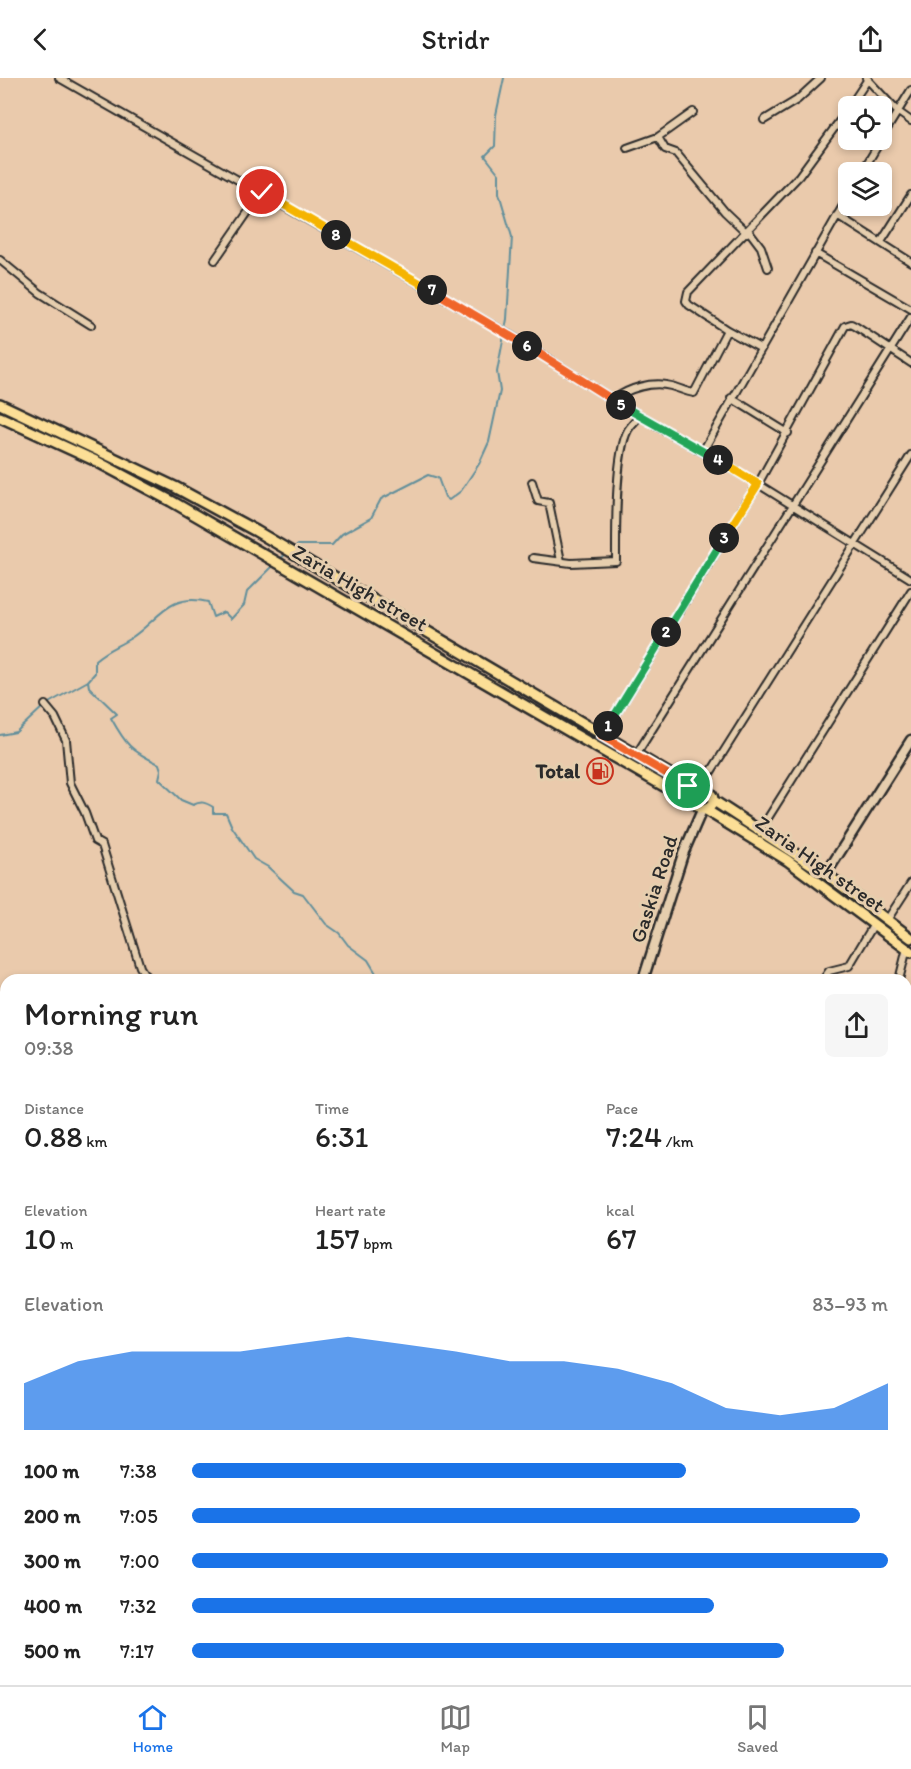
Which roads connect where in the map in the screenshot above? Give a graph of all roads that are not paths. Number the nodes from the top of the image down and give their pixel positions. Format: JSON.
{"nodes":[{"id":1,"x":59,"y":78,"type":"edge"},
{"id":2,"x":821,"y":78,"type":"edge"},
{"id":3,"x":867,"y":79,"type":"edge"},
{"id":4,"x":911,"y":90,"type":"edge"},
{"id":5,"x":857,"y":96,"type":"edge"},
{"id":6,"x":897,"y":111,"type":"junction"},
{"id":7,"x":693,"y":112,"type":"dead end"},
{"id":8,"x":892,"y":119,"type":"edge"},
{"id":9,"x":764,"y":120,"type":"dead end"},
{"id":10,"x":911,"y":121,"type":"edge"},
{"id":11,"x":838,"y":123,"type":"edge"},
{"id":12,"x":658,"y":137,"type":"junction"},
{"id":13,"x":627,"y":148,"type":"dead end"},
{"id":14,"x":262,"y":192,"type":"junction"},
{"id":15,"x":911,"y":195,"type":"edge"},
{"id":16,"x":837,"y":215,"type":"joint"},
{"id":17,"x":748,"y":232,"type":"junction"},
{"id":18,"x":880,"y":242,"type":"junction"},
{"id":19,"x":815,"y":253,"type":"junction"},
{"id":20,"x":0,"y":260,"type":"edge"},
{"id":21,"x":215,"y":260,"type":"dead end"},
{"id":22,"x":911,"y":262,"type":"edge"},
{"id":23,"x":768,"y":268,"type":"dead end"},
{"id":24,"x":911,"y":309,"type":"edge"},
{"id":25,"x":911,"y":317,"type":"edge"},
{"id":26,"x":91,"y":325,"type":"dead end"},
{"id":27,"x":727,"y":330,"type":"junction"},
{"id":28,"x":760,"y":348,"type":"junction"},
{"id":29,"x":890,"y":349,"type":"junction"},
{"id":30,"x":911,"y":363,"type":"edge"},
{"id":31,"x":731,"y":398,"type":"junction"},
{"id":32,"x":613,"y":400,"type":"junction"},
{"id":33,"x":0,"y":404,"type":"edge"},
{"id":34,"x":640,"y":416,"type":"junction"},
{"id":35,"x":0,"y":417,"type":"edge"},
{"id":36,"x":788,"y":433,"type":"junction"},
{"id":37,"x":703,"y":451,"type":"junction"},
{"id":38,"x":911,"y":456,"type":"edge"},
{"id":39,"x":532,"y":482,"type":"dead end"},
{"id":40,"x":758,"y":484,"type":"junction"},
{"id":41,"x":794,"y":506,"type":"junction"},
{"id":42,"x":856,"y":546,"type":"junction"},
{"id":43,"x":533,"y":558,"type":"dead end"},
{"id":44,"x":561,"y":561,"type":"junction"},
{"id":45,"x":911,"y":579,"type":"edge"},
{"id":46,"x":911,"y":591,"type":"edge"},
{"id":47,"x":45,"y":705,"type":"dead end"},
{"id":48,"x":602,"y":736,"type":"junction"},
{"id":49,"x":911,"y":740,"type":"edge"},
{"id":50,"x":635,"y":756,"type":"junction"},
{"id":51,"x":703,"y":792,"type":"junction"},
{"id":52,"x":714,"y":801,"type":"junction"},
{"id":53,"x":701,"y":808,"type":"junction"},
{"id":54,"x":761,"y":829,"type":"junction"},
{"id":55,"x":826,"y":874,"type":"junction"},
{"id":56,"x":911,"y":883,"type":"edge"},
{"id":57,"x":887,"y":920,"type":"junction"},
{"id":58,"x":874,"y":924,"type":"junction"},
{"id":59,"x":911,"y":938,"type":"edge"},
{"id":60,"x":909,"y":950,"type":"edge"},
{"id":61,"x":144,"y":974,"type":"edge"},
{"id":62,"x":645,"y":974,"type":"edge"},
{"id":63,"x":827,"y":974,"type":"edge"},
{"id":64,"x":901,"y":974,"type":"edge"}],
"edges":[{"from":1,"to":14,"type":"street"},
{"from":2,"to":9,"type":"street"},
{"from":3,"to":5,"type":"street"},
{"from":3,"to":6,"type":"street"},
{"from":4,"to":6,"type":"street"},
{"from":6,"to":8,"type":"street"},
{"from":6,"to":10,"type":"street"},
{"from":7,"to":12,"type":"street"},
{"from":11,"to":17,"type":"street"},
{"from":12,"to":13,"type":"street"},
{"from":12,"to":17,"type":"street"},
{"from":14,"to":21,"type":"street"},
{"from":14,"to":32,"type":"street"},
{"from":15,"to":18,"type":"street"},
{"from":16,"to":18,"type":"street"},
{"from":16,"to":19,"type":"street"},
{"from":17,"to":23,"type":"street"},
{"from":17,"to":27,"type":"street"},
{"from":18,"to":22,"type":"street"},
{"from":19,"to":24,"type":"street"},
{"from":19,"to":28,"type":"street"},
{"from":20,"to":26,"type":"street"},
{"from":25,"to":29,"type":"street"},
{"from":27,"to":28,"type":"street"},
{"from":27,"to":32,"type":"street"},
{"from":28,"to":31,"type":"street"},
{"from":29,"to":30,"type":"street"},
{"from":29,"to":36,"type":"street"},
{"from":29,"to":41,"type":"street"},
{"from":31,"to":36,"type":"street"},
{"from":31,"to":37,"type":"street"},
{"from":32,"to":34,"type":"street"},
{"from":33,"to":48,"type":"main road","name":"Zaria High street"},
{"from":34,"to":37,"type":"street"},
{"from":34,"to":44,"type":"street"},
{"from":35,"to":53,"type":"main road","name":"Zaria High street"},
{"from":36,"to":40,"type":"street"},
{"from":37,"to":40,"type":"street"},
{"from":38,"to":42,"type":"street"},
{"from":39,"to":44,"type":"street"},
{"from":40,"to":41,"type":"street"},
{"from":40,"to":48,"type":"street"},
{"from":41,"to":42,"type":"street"},
{"from":41,"to":50,"type":"street"},
{"from":42,"to":45,"type":"street"},
{"from":42,"to":51,"type":"street"},
{"from":43,"to":44,"type":"street"},
{"from":46,"to":54,"type":"street"},
{"from":47,"to":61,"type":"street"},
{"from":48,"to":50,"type":"main road","name":"Zaria High street"},
{"from":49,"to":55,"type":"main road"},
{"from":50,"to":51,"type":"main road","name":"Zaria High street"},
{"from":51,"to":52,"type":"main road"},
{"from":51,"to":53,"type":"main road"},
{"from":52,"to":53,"type":"main road"},
{"from":52,"to":54,"type":"main road","name":"Zaria High street"},
{"from":53,"to":58,"type":"main road","name":"Zaria High street"},
{"from":53,"to":62,"type":"main road","name":"Gaskia Road"},
{"from":54,"to":55,"type":"main road","name":"Zaria High street"},
{"from":55,"to":57,"type":"main road","name":"Zaria High street"},
{"from":56,"to":57,"type":"street"},
{"from":57,"to":59,"type":"main road","name":"Zaria High street"},
{"from":58,"to":60,"type":"main road","name":"Zaria High street"},
{"from":58,"to":63,"type":"street"},
{"from":60,"to":64,"type":"street"}]}
